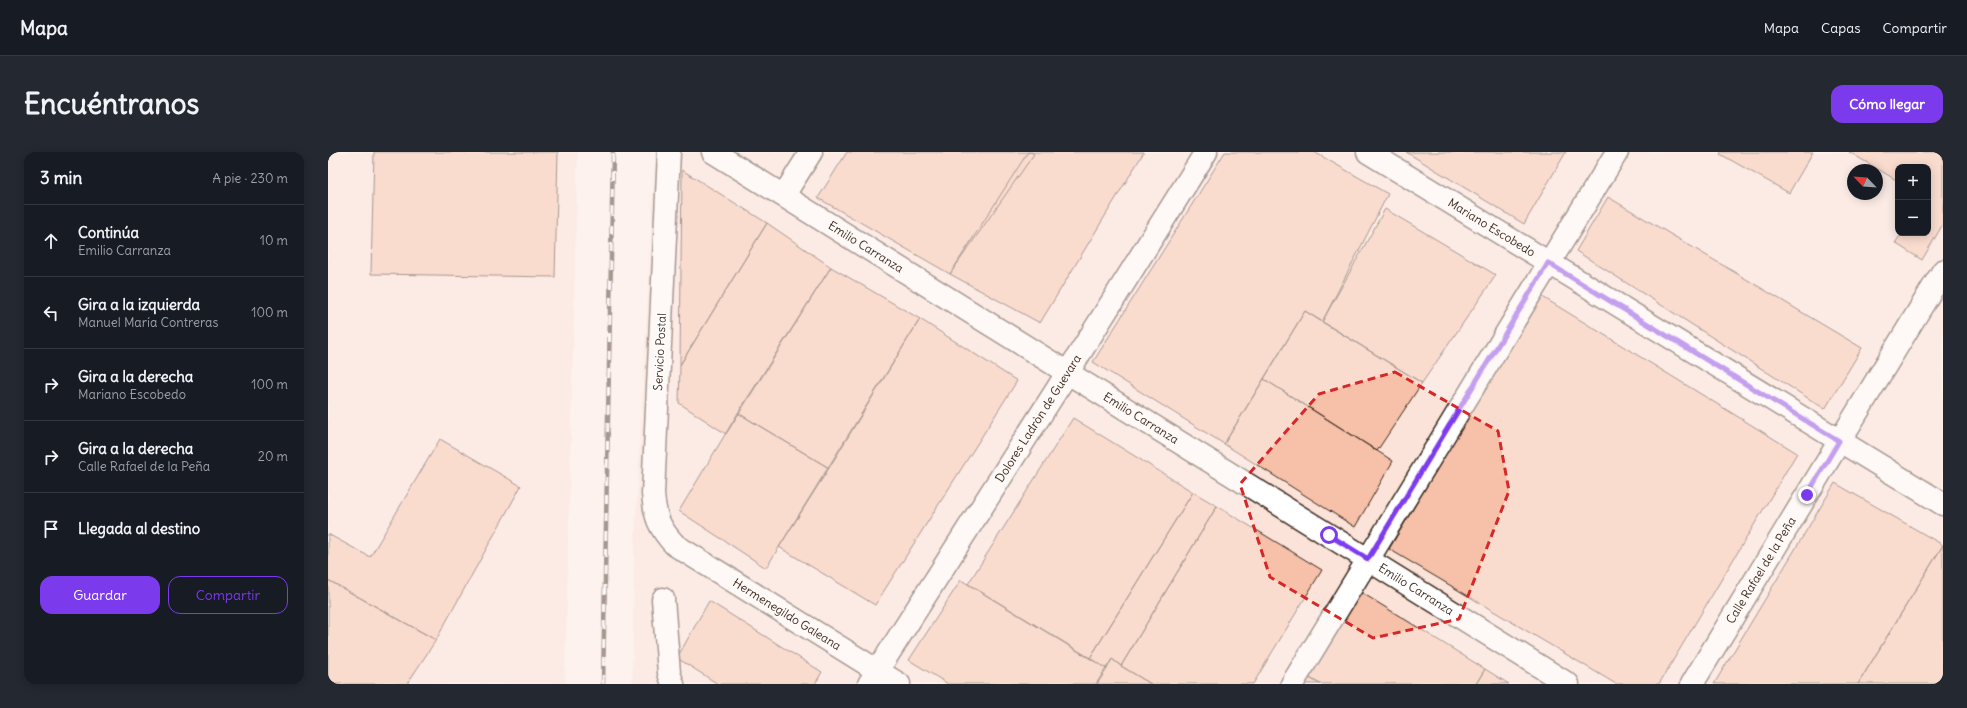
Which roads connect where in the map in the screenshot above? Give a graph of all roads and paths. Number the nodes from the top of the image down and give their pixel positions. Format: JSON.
{"nodes":[{"id":1,"x":669,"y":152,"type":"edge"},
{"id":2,"x":713,"y":152,"type":"edge"},
{"id":3,"x":811,"y":152,"type":"edge"},
{"id":4,"x":1206,"y":152,"type":"edge"},
{"id":5,"x":1368,"y":152,"type":"edge"},
{"id":6,"x":1617,"y":152,"type":"edge"},
{"id":7,"x":784,"y":195,"type":"junction"},
{"id":8,"x":1548,"y":263,"type":"junction"},
{"id":9,"x":1943,"y":271,"type":"edge"},
{"id":10,"x":1068,"y":372,"type":"junction"},
{"id":11,"x":1839,"y":441,"type":"junction"},
{"id":12,"x":1943,"y":504,"type":"edge"},
{"id":13,"x":675,"y":545,"type":"joint"},
{"id":14,"x":1368,"y":559,"type":"junction"},
{"id":15,"x":663,"y":599,"type":"dead end"},
{"id":16,"x":873,"y":677,"type":"edge"},
{"id":17,"x":673,"y":684,"type":"edge"},
{"id":18,"x":899,"y":684,"type":"edge"},
{"id":19,"x":1292,"y":684,"type":"edge"},
{"id":20,"x":1568,"y":684,"type":"edge"},
{"id":21,"x":1692,"y":684,"type":"edge"}],
"edges":[{"from":1,"to":13,"type":"street","name":"Servicio Postal"},
{"from":2,"to":7,"type":"street","name":"Emilio Carranza"},
{"from":3,"to":7,"type":"street"},
{"from":4,"to":10,"type":"street","name":"Dolores Ladròn de Guevara"},
{"from":5,"to":8,"type":"street","name":"Mariano Escobedo"},
{"from":6,"to":8,"type":"street"},
{"from":7,"to":10,"type":"street","name":"Emilio Carranza"},
{"from":8,"to":11,"type":"street","name":"Mariano Escobedo"},
{"from":8,"to":14,"type":"street"},
{"from":9,"to":11,"type":"street","name":"Calle Rafael de la Peña"},
{"from":10,"to":14,"type":"street","name":"Emilio Carranza"},
{"from":10,"to":16,"type":"street","name":"Dolores Ladròn de Guevara"},
{"from":11,"to":12,"type":"street","name":"Mariano Escobedo"},
{"from":11,"to":21,"type":"street","name":"Calle Rafael de la Peña"},
{"from":13,"to":16,"type":"street","name":"Hermenegildo Galeana"},
{"from":14,"to":19,"type":"street"},
{"from":14,"to":20,"type":"street","name":"Emilio Carranza"},
{"from":15,"to":17,"type":"street"},
{"from":16,"to":18,"type":"street","name":"Hermenegildo Galeana"}]}
